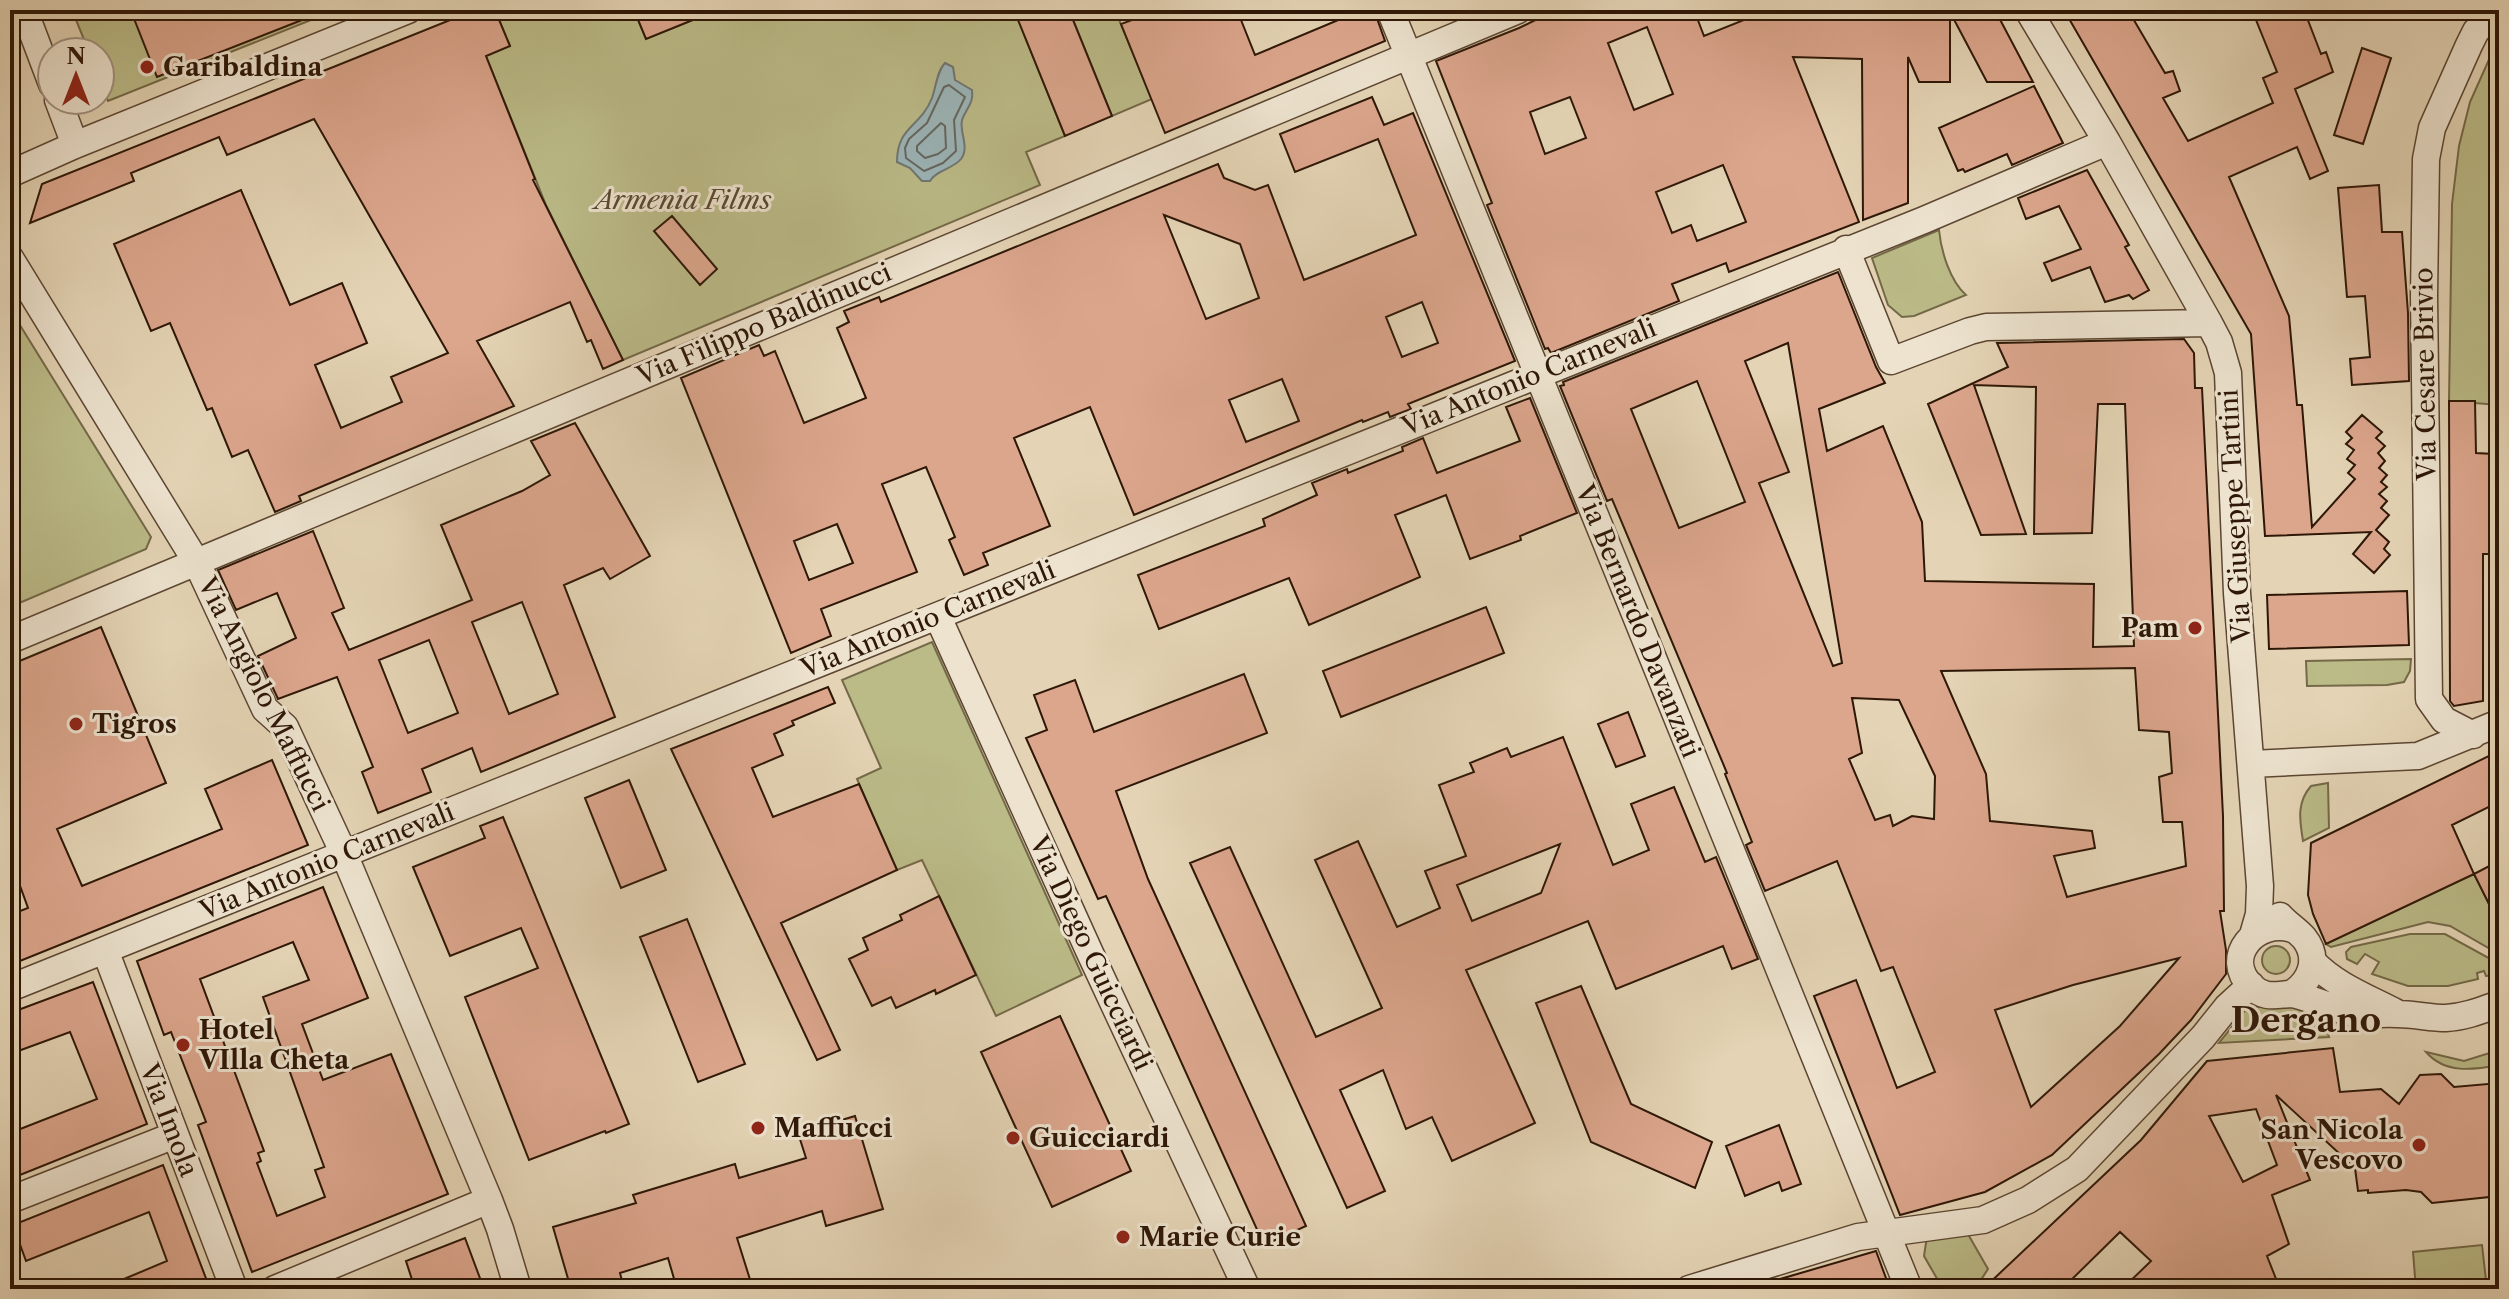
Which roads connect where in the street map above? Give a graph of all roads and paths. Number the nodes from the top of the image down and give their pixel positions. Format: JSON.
{"nodes":[{"id":1,"x":24,"y":10,"type":"edge"},
{"id":2,"x":408,"y":10,"type":"edge"},
{"id":3,"x":1390,"y":10,"type":"edge"},
{"id":4,"x":1518,"y":10,"type":"edge"},
{"id":5,"x":2028,"y":10,"type":"edge"},
{"id":6,"x":2499,"y":10,"type":"edge"},
{"id":7,"x":36,"y":42,"type":"edge"},
{"id":8,"x":1407,"y":54,"type":"junction"},
{"id":9,"x":64,"y":116,"type":"edge"},
{"id":10,"x":2107,"y":142,"type":"junction"},
{"id":11,"x":75,"y":145,"type":"junction"},
{"id":12,"x":10,"y":174,"type":"edge"},
{"id":13,"x":1846,"y":249,"type":"junction"},
{"id":14,"x":10,"y":258,"type":"edge"},
{"id":15,"x":2209,"y":323,"type":"junction"},
{"id":16,"x":1536,"y":374,"type":"junction"},
{"id":17,"x":197,"y":563,"type":"junction"},
{"id":18,"x":938,"y":617,"type":"junction"},
{"id":19,"x":10,"y":640,"type":"edge"},
{"id":20,"x":2499,"y":723,"type":"edge"},
{"id":21,"x":2473,"y":735,"type":"junction"},
{"id":22,"x":2251,"y":764,"type":"junction"},
{"id":23,"x":344,"y":854,"type":"junction"},
{"id":24,"x":2260,"y":886,"type":"junction"},
{"id":25,"x":2292,"y":929,"type":"junction"},
{"id":26,"x":2253,"y":935,"type":"junction"},
{"id":27,"x":105,"y":950,"type":"junction"},
{"id":28,"x":2313,"y":962,"type":"junction"},
{"id":29,"x":2251,"y":985,"type":"junction"},
{"id":30,"x":10,"y":988,"type":"edge"},
{"id":31,"x":2291,"y":994,"type":"junction"},
{"id":32,"x":2499,"y":1004,"type":"edge"},
{"id":33,"x":2398,"y":1014,"type":"junction"},
{"id":34,"x":175,"y":1135,"type":"junction"},
{"id":35,"x":10,"y":1200,"type":"edge"},
{"id":36,"x":489,"y":1200,"type":"junction"},
{"id":37,"x":1887,"y":1231,"type":"junction"},
{"id":38,"x":234,"y":1289,"type":"edge"},
{"id":39,"x":275,"y":1289,"type":"edge"},
{"id":40,"x":518,"y":1289,"type":"edge"},
{"id":41,"x":1247,"y":1289,"type":"edge"},
{"id":42,"x":1689,"y":1289,"type":"edge"},
{"id":43,"x":1909,"y":1289,"type":"edge"}],
"edges":[{"from":1,"to":7,"type":"street"},
{"from":2,"to":11,"type":"street"},
{"from":3,"to":8,"type":"street","name":"Via Bernardo Davanzati"},
{"from":4,"to":8,"type":"street","name":"Via Filippo Baldinucci"},
{"from":5,"to":10,"type":"street","name":"Via Giuseppe Tartini"},
{"from":6,"to":21,"type":"street","name":"Via Cesare Brivio"},
{"from":8,"to":16,"type":"street","name":"Via Bernardo Davanzati"},
{"from":8,"to":17,"type":"street","name":"Via Filippo Baldinucci"},
{"from":9,"to":11,"type":"street"},
{"from":10,"to":13,"type":"street","name":"Via Antonio Carnevali"},
{"from":10,"to":15,"type":"street","name":"Via Giuseppe Tartini"},
{"from":11,"to":12,"type":"street"},
{"from":13,"to":15,"type":"street"},
{"from":13,"to":16,"type":"street","name":"Via Antonio Carnevali"},
{"from":14,"to":17,"type":"street","name":"Via Angiolo Maffucci"},
{"from":15,"to":22,"type":"street","name":"Via Giuseppe Tartini"},
{"from":16,"to":18,"type":"street","name":"Via Antonio Carnevali"},
{"from":16,"to":37,"type":"street","name":"Via Bernardo Davanzati"},
{"from":17,"to":19,"type":"street","name":"Via Filippo Baldinucci"},
{"from":17,"to":23,"type":"street","name":"Via Angiolo Maffucci"},
{"from":18,"to":23,"type":"street","name":"Via Antonio Carnevali"},
{"from":18,"to":41,"type":"street","name":"Via Diego Guicciardi"},
{"from":20,"to":21,"type":"street"},
{"from":21,"to":22,"type":"street"},
{"from":22,"to":24,"type":"street","name":"Via Giuseppe Tartini"},
{"from":23,"to":27,"type":"street","name":"Via Antonio Carnevali"},
{"from":23,"to":36,"type":"street","name":"Via Angiolo Maffucci"},
{"from":24,"to":25,"type":"street"},
{"from":24,"to":26,"type":"street","name":"Via Giuseppe Tartini"},
{"from":25,"to":26,"type":"street"},
{"from":25,"to":28,"type":"street"},
{"from":26,"to":29,"type":"street"},
{"from":27,"to":30,"type":"street","name":"Via Antonio Carnevali"},
{"from":27,"to":34,"type":"street","name":"Via Imola"},
{"from":28,"to":31,"type":"street"},
{"from":28,"to":33,"type":"street"},
{"from":29,"to":31,"type":"street"},
{"from":29,"to":37,"type":"street"},
{"from":31,"to":33,"type":"street"},
{"from":32,"to":33,"type":"street"},
{"from":34,"to":35,"type":"street"},
{"from":34,"to":38,"type":"street","name":"Via Imola"},
{"from":36,"to":39,"type":"street"},
{"from":36,"to":40,"type":"street","name":"Via Angiolo Maffucci"},
{"from":37,"to":42,"type":"street"},
{"from":37,"to":43,"type":"street","name":"Via Bernardo Davanzati"}]}
